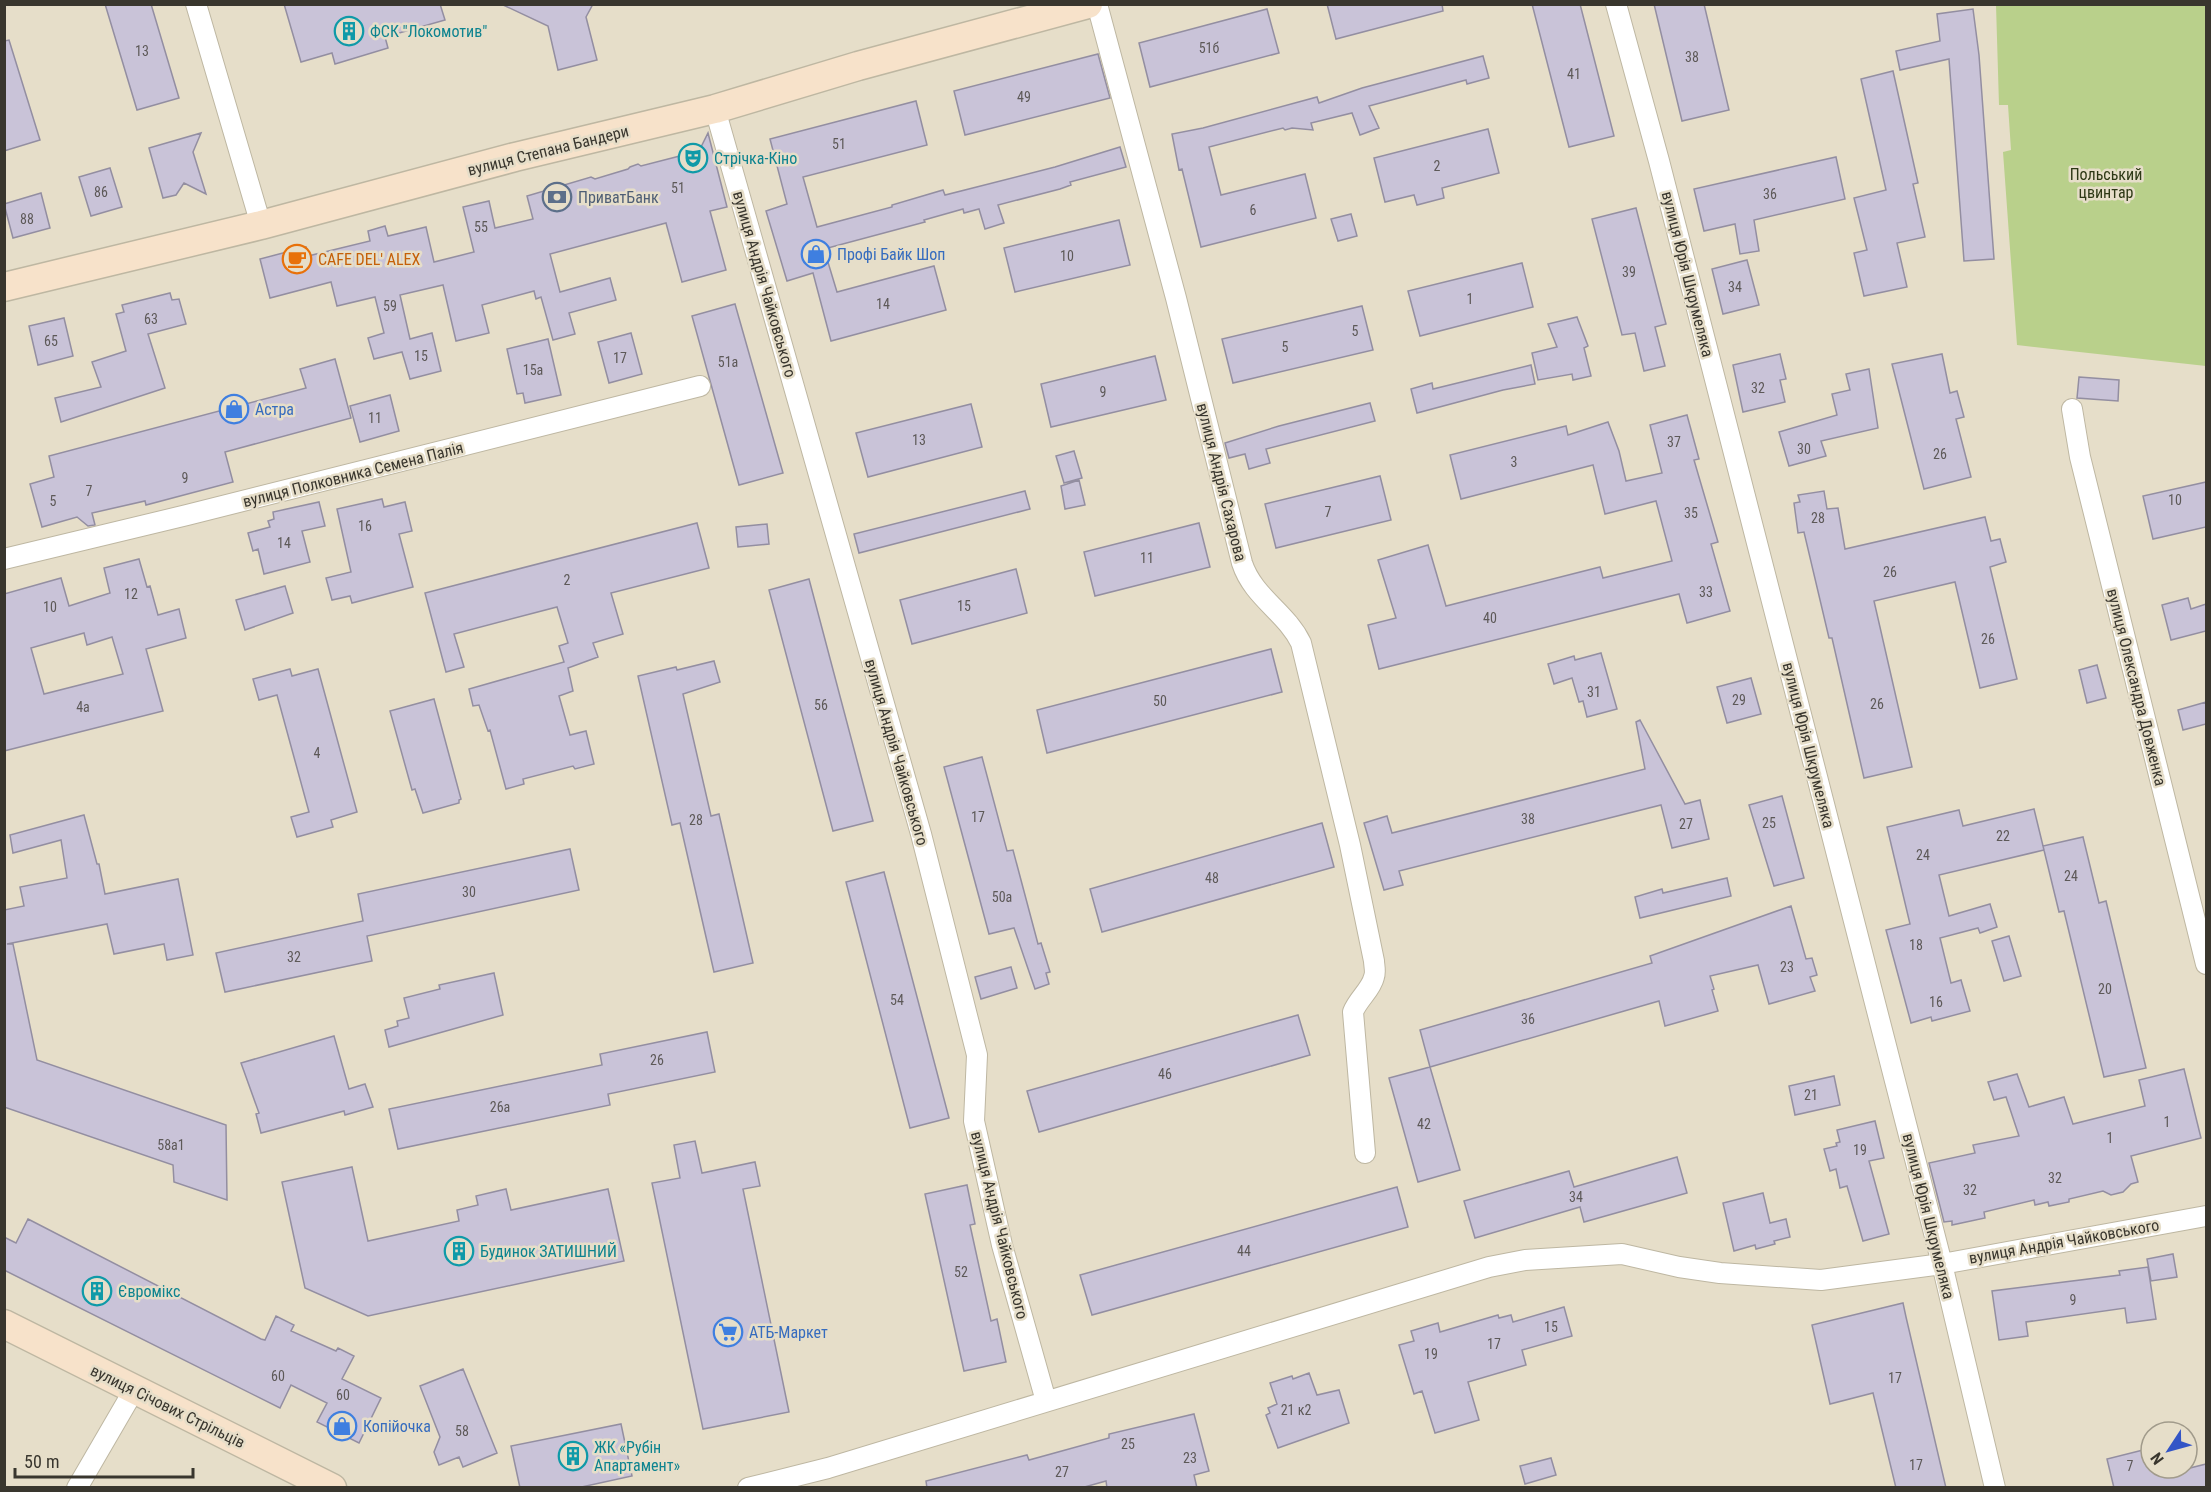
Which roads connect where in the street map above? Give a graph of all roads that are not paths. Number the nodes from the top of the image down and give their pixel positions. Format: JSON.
{"nodes":[{"id":1,"x":196,"y":4,"type":"edge"},
{"id":2,"x":1088,"y":4,"type":"edge"},
{"id":3,"x":1096,"y":4,"type":"edge"},
{"id":4,"x":1616,"y":4,"type":"edge"},
{"id":5,"x":715,"y":109,"type":"junction"},
{"id":6,"x":261,"y":225,"type":"junction"},
{"id":7,"x":4,"y":287,"type":"edge"},
{"id":8,"x":700,"y":386,"type":"dead end"},
{"id":9,"x":2072,"y":409,"type":"dead end"},
{"id":10,"x":4,"y":559,"type":"edge"},
{"id":11,"x":2206,"y":964,"type":"edge"},
{"id":12,"x":1365,"y":1153,"type":"dead end"},
{"id":13,"x":2206,"y":1216,"type":"edge"},
{"id":14,"x":1942,"y":1264,"type":"junction"},
{"id":15,"x":4,"y":1324,"type":"edge"},
{"id":16,"x":134,"y":1390,"type":"junction"},
{"id":17,"x":1046,"y":1401,"type":"junction"},
{"id":18,"x":77,"y":1488,"type":"edge"},
{"id":19,"x":332,"y":1488,"type":"edge"},
{"id":20,"x":748,"y":1488,"type":"edge"},
{"id":21,"x":1995,"y":1488,"type":"edge"}],
"edges":[{"from":1,"to":6,"type":"street"},
{"from":2,"to":5,"type":"street","name":"вулиця Степана Бандери"},
{"from":3,"to":12,"type":"street","name":"вулиця Андрія Сахарова"},
{"from":4,"to":14,"type":"street","name":"вулиця Юрія Шкрумеляка"},
{"from":5,"to":6,"type":"street","name":"вулиця Степана Бандери"},
{"from":5,"to":17,"type":"street","name":"вулиця Андрія Чайковського"},
{"from":6,"to":7,"type":"street","name":"вулиця Степана Бандери"},
{"from":8,"to":10,"type":"street","name":"вулиця Полковника Семена Палія"},
{"from":9,"to":11,"type":"street","name":"вулиця Олександра Довженка"},
{"from":13,"to":14,"type":"street","name":"вулиця Андрія Чайковського"},
{"from":14,"to":17,"type":"street","name":"вулиця Андрія Чайковського"},
{"from":14,"to":21,"type":"street","name":"вулиця Юрія Шкрумеляка"},
{"from":15,"to":16,"type":"street","name":"вулиця Січових Стрільців"},
{"from":16,"to":18,"type":"street"},
{"from":16,"to":19,"type":"street","name":"вулиця Січових Стрільців"},
{"from":17,"to":20,"type":"street","name":"вулиця Андрія Чайковського"}]}
